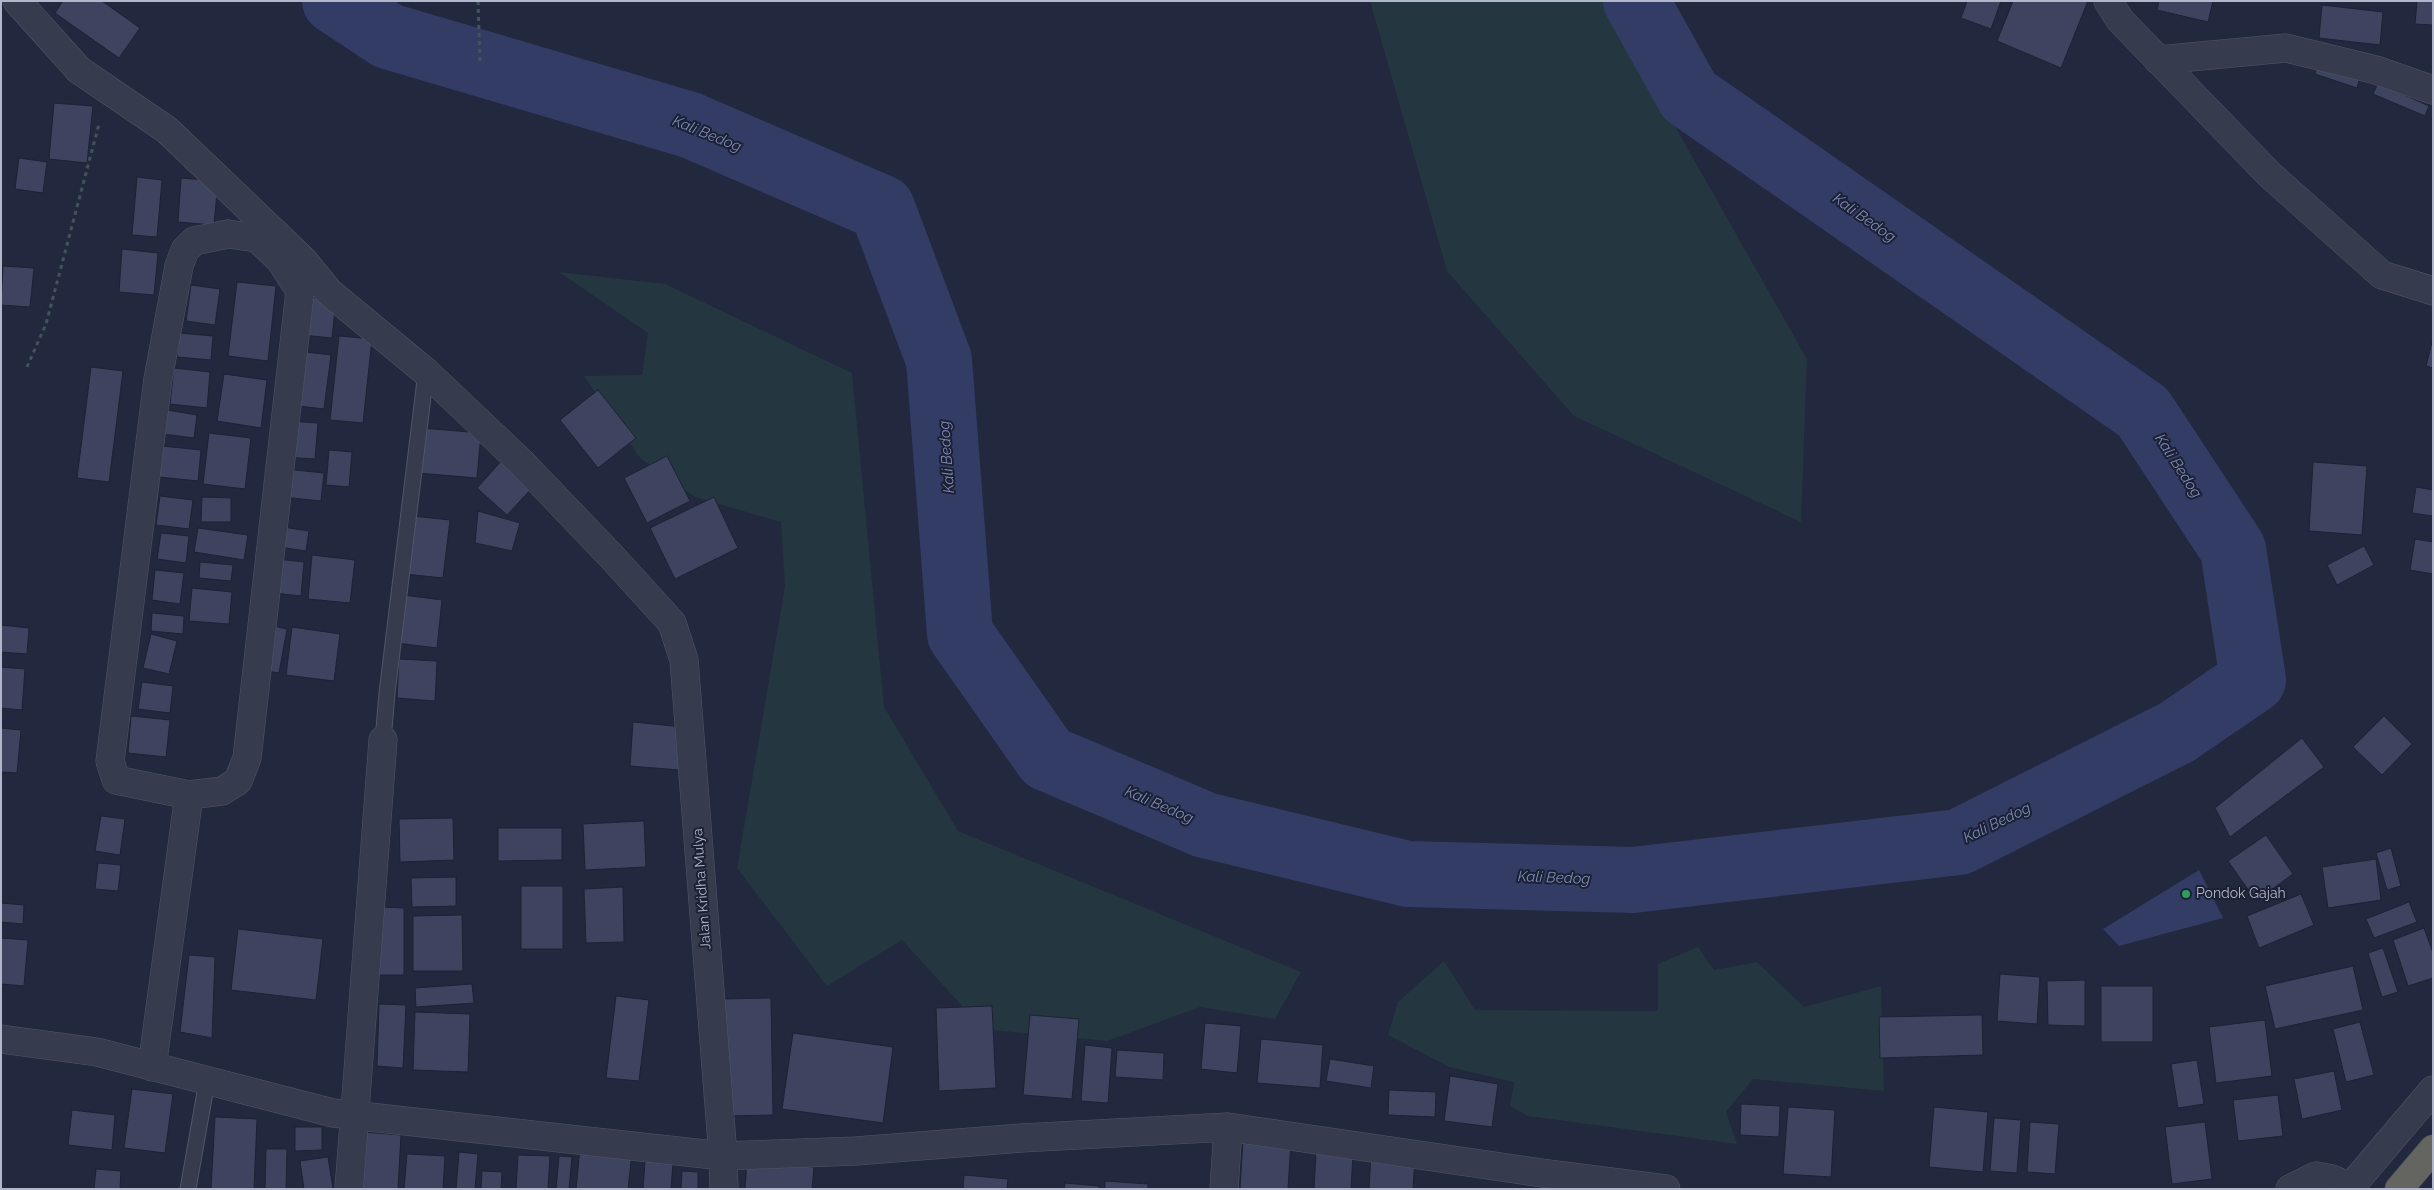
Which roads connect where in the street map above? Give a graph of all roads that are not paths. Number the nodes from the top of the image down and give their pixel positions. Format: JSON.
{"nodes":[{"id":1,"x":18,"y":1,"type":"edge"},
{"id":2,"x":2108,"y":1,"type":"edge"},
{"id":3,"x":2158,"y":60,"type":"junction"},
{"id":4,"x":2433,"y":90,"type":"edge"},
{"id":5,"x":2433,"y":291,"type":"edge"},
{"id":6,"x":426,"y":372,"type":"junction"},
{"id":7,"x":383,"y":740,"type":"joint"},
{"id":8,"x":189,"y":795,"type":"junction"},
{"id":9,"x":1,"y":1038,"type":"edge"},
{"id":10,"x":152,"y":1067,"type":"junction"},
{"id":11,"x":207,"y":1081,"type":"junction"},
{"id":12,"x":2433,"y":1090,"type":"edge"},
{"id":13,"x":354,"y":1116,"type":"junction"},
{"id":14,"x":1228,"y":1128,"type":"junction"},
{"id":15,"x":2433,"y":1149,"type":"edge"},
{"id":16,"x":723,"y":1156,"type":"junction"},
{"id":17,"x":1541,"y":1181,"type":"edge"},
{"id":18,"x":2349,"y":1188,"type":"edge"},
{"id":19,"x":188,"y":1189,"type":"edge"},
{"id":20,"x":349,"y":1189,"type":"edge"},
{"id":21,"x":724,"y":1189,"type":"edge"},
{"id":22,"x":1224,"y":1189,"type":"edge"},
{"id":23,"x":1666,"y":1189,"type":"edge"},
{"id":24,"x":2290,"y":1189,"type":"edge"},
{"id":25,"x":2399,"y":1189,"type":"edge"}],
"edges":[{"from":1,"to":6,"type":"street"},
{"from":2,"to":3,"type":"street"},
{"from":3,"to":4,"type":"street"},
{"from":3,"to":5,"type":"street"},
{"from":6,"to":7,"type":"lane"},
{"from":6,"to":16,"type":"street","name":"Jalan Kridha Mulya"},
{"from":7,"to":13,"type":"street"},
{"from":8,"to":8,"type":"street"},
{"from":8,"to":10,"type":"street"},
{"from":9,"to":10,"type":"street"},
{"from":10,"to":11,"type":"street"},
{"from":11,"to":13,"type":"street"},
{"from":11,"to":19,"type":"lane"},
{"from":12,"to":18,"type":"street"},
{"from":13,"to":16,"type":"street"},
{"from":13,"to":20,"type":"street"},
{"from":14,"to":16,"type":"street"},
{"from":14,"to":17,"type":"street"},
{"from":14,"to":22,"type":"street"},
{"from":15,"to":25,"type":"highway"},
{"from":16,"to":21,"type":"street","name":"Jalan Kridha Mulya"},
{"from":17,"to":23,"type":"street"},
{"from":18,"to":24,"type":"street"}]}
